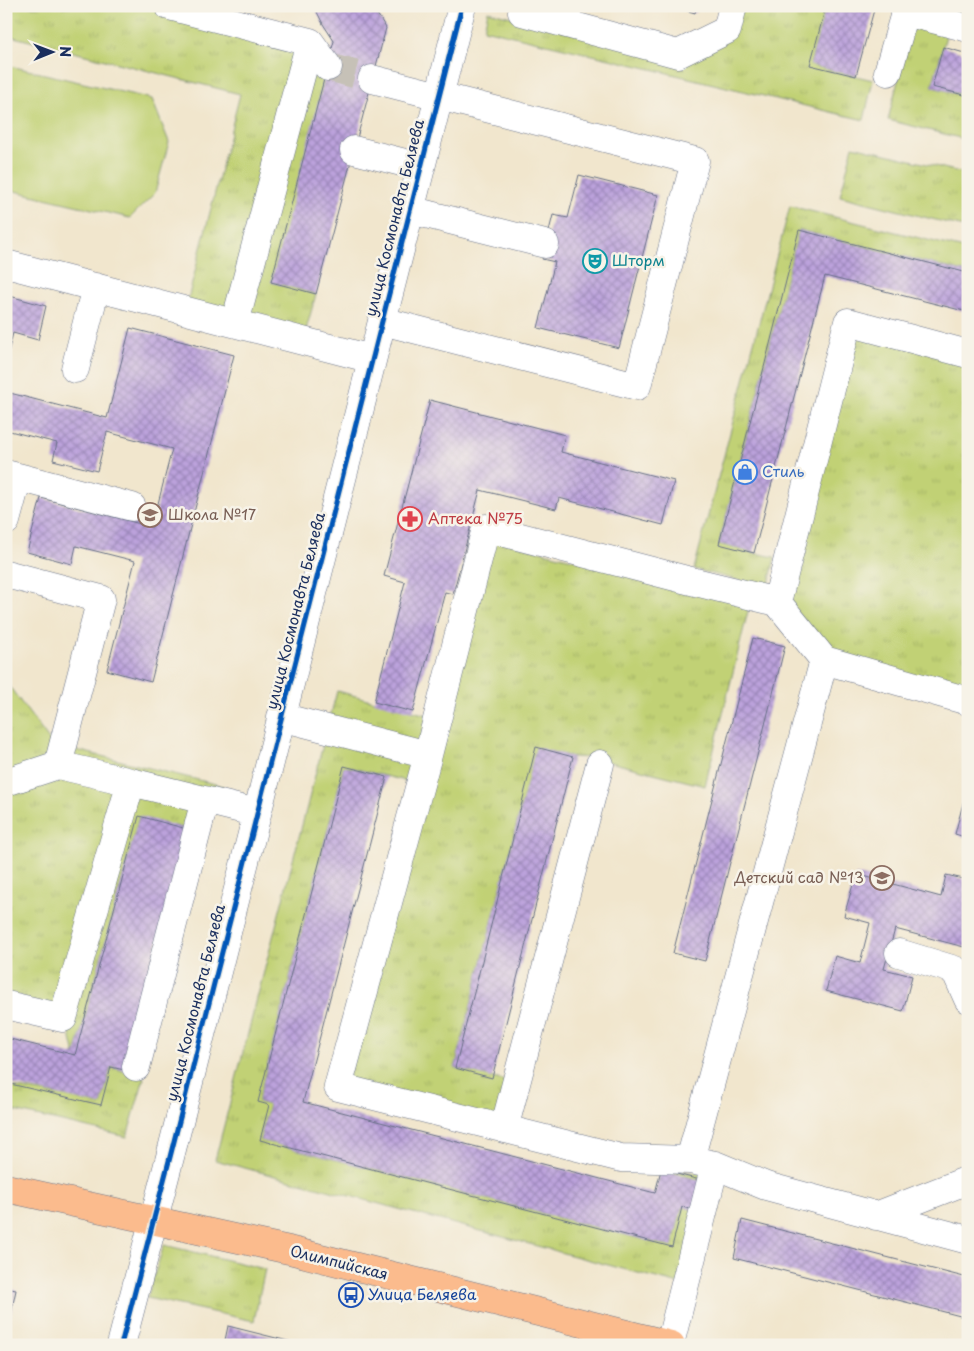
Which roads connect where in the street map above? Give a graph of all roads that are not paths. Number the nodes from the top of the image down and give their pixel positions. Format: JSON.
{"nodes":[{"id":1,"x":169,"y":6,"type":"edge"},
{"id":2,"x":462,"y":6,"type":"edge"},
{"id":3,"x":733,"y":6,"type":"edge"},
{"id":4,"x":515,"y":8,"type":"edge"},
{"id":5,"x":906,"y":9,"type":"edge"},
{"id":6,"x":968,"y":28,"type":"edge"},
{"id":7,"x":310,"y":42,"type":"junction"},
{"id":8,"x":328,"y":68,"type":"tunnel mouth"},
{"id":9,"x":888,"y":72,"type":"dead end"},
{"id":10,"x":372,"y":79,"type":"tunnel mouth"},
{"id":11,"x":439,"y":96,"type":"junction"},
{"id":12,"x":354,"y":150,"type":"dead end"},
{"id":13,"x":421,"y":167,"type":"junction"},
{"id":14,"x":410,"y":210,"type":"junction"},
{"id":15,"x":545,"y":244,"type":"dead end"},
{"id":16,"x":6,"y":264,"type":"edge"},
{"id":17,"x":96,"y":287,"type":"junction"},
{"id":18,"x":382,"y":321,"type":"junction"},
{"id":19,"x":235,"y":323,"type":"junction"},
{"id":20,"x":968,"y":354,"type":"edge"},
{"id":21,"x":372,"y":359,"type":"junction"},
{"id":22,"x":75,"y":369,"type":"dead end"},
{"id":23,"x":12,"y":476,"type":"edge"},
{"id":24,"x":132,"y":507,"type":"dead end"},
{"id":25,"x":6,"y":522,"type":"edge"},
{"id":26,"x":6,"y":574,"type":"edge"},
{"id":27,"x":777,"y":602,"type":"junction"},
{"id":28,"x":824,"y":660,"type":"junction"},
{"id":29,"x":968,"y":701,"type":"edge"},
{"id":30,"x":282,"y":717,"type":"junction"},
{"id":31,"x":428,"y":755,"type":"junction"},
{"id":32,"x":600,"y":764,"type":"dead end"},
{"id":33,"x":58,"y":765,"type":"junction"},
{"id":34,"x":6,"y":782,"type":"edge"},
{"id":35,"x":131,"y":782,"type":"junction"},
{"id":36,"x":205,"y":800,"type":"junction"},
{"id":37,"x":257,"y":813,"type":"junction"},
{"id":38,"x":899,"y":953,"type":"dead end"},
{"id":39,"x":968,"y":999,"type":"edge"},
{"id":40,"x":6,"y":1005,"type":"edge"},
{"id":41,"x":136,"y":1067,"type":"dead end"},
{"id":42,"x":504,"y":1129,"type":"junction"},
{"id":43,"x":703,"y":1163,"type":"junction"},
{"id":44,"x":968,"y":1180,"type":"edge"},
{"id":45,"x":6,"y":1188,"type":"edge"},
{"id":46,"x":876,"y":1216,"type":"junction"},
{"id":47,"x":154,"y":1221,"type":"junction"},
{"id":48,"x":968,"y":1240,"type":"edge"},
{"id":49,"x":121,"y":1345,"type":"edge"},
{"id":50,"x":670,"y":1345,"type":"edge"}],
"edges":[{"from":1,"to":7,"type":"street"},
{"from":2,"to":11,"type":"street","name":"улица Космонавта Беляева"},
{"from":3,"to":4,"type":"street"},
{"from":5,"to":6,"type":"street"},
{"from":5,"to":9,"type":"street"},
{"from":7,"to":8,"type":"street"},
{"from":7,"to":19,"type":"street"},
{"from":10,"to":11,"type":"street"},
{"from":11,"to":13,"type":"street","name":"улица Космонавта Беляева"},
{"from":11,"to":18,"type":"street"},
{"from":12,"to":13,"type":"street"},
{"from":13,"to":14,"type":"street","name":"улица Космонавта Беляева"},
{"from":14,"to":15,"type":"street"},
{"from":14,"to":18,"type":"street","name":"улица Космонавта Беляева"},
{"from":16,"to":17,"type":"street"},
{"from":17,"to":19,"type":"street"},
{"from":17,"to":22,"type":"street"},
{"from":18,"to":21,"type":"street","name":"улица Космонавта Беляева"},
{"from":19,"to":21,"type":"street"},
{"from":20,"to":27,"type":"street"},
{"from":21,"to":30,"type":"street","name":"улица Космонавта Беляева"},
{"from":23,"to":24,"type":"street"},
{"from":23,"to":25,"type":"street"},
{"from":26,"to":33,"type":"street"},
{"from":27,"to":28,"type":"street"},
{"from":27,"to":31,"type":"street"},
{"from":28,"to":29,"type":"street"},
{"from":28,"to":43,"type":"street"},
{"from":30,"to":31,"type":"street"},
{"from":30,"to":37,"type":"street","name":"улица Космонавта Беляева"},
{"from":31,"to":42,"type":"street"},
{"from":32,"to":42,"type":"street"},
{"from":33,"to":34,"type":"street"},
{"from":33,"to":35,"type":"street"},
{"from":35,"to":36,"type":"street"},
{"from":35,"to":40,"type":"street"},
{"from":36,"to":37,"type":"street"},
{"from":36,"to":41,"type":"street"},
{"from":37,"to":47,"type":"street","name":"улица Космонавта Беляева"},
{"from":38,"to":39,"type":"street"},
{"from":42,"to":43,"type":"street"},
{"from":43,"to":46,"type":"street"},
{"from":43,"to":50,"type":"street"},
{"from":44,"to":46,"type":"street"},
{"from":45,"to":47,"type":"main road","name":"Олимпийская"},
{"from":46,"to":48,"type":"street"},
{"from":47,"to":49,"type":"street","name":"улица Космонавта Беляева"},
{"from":47,"to":50,"type":"main road","name":"Олимпийская"}]}
